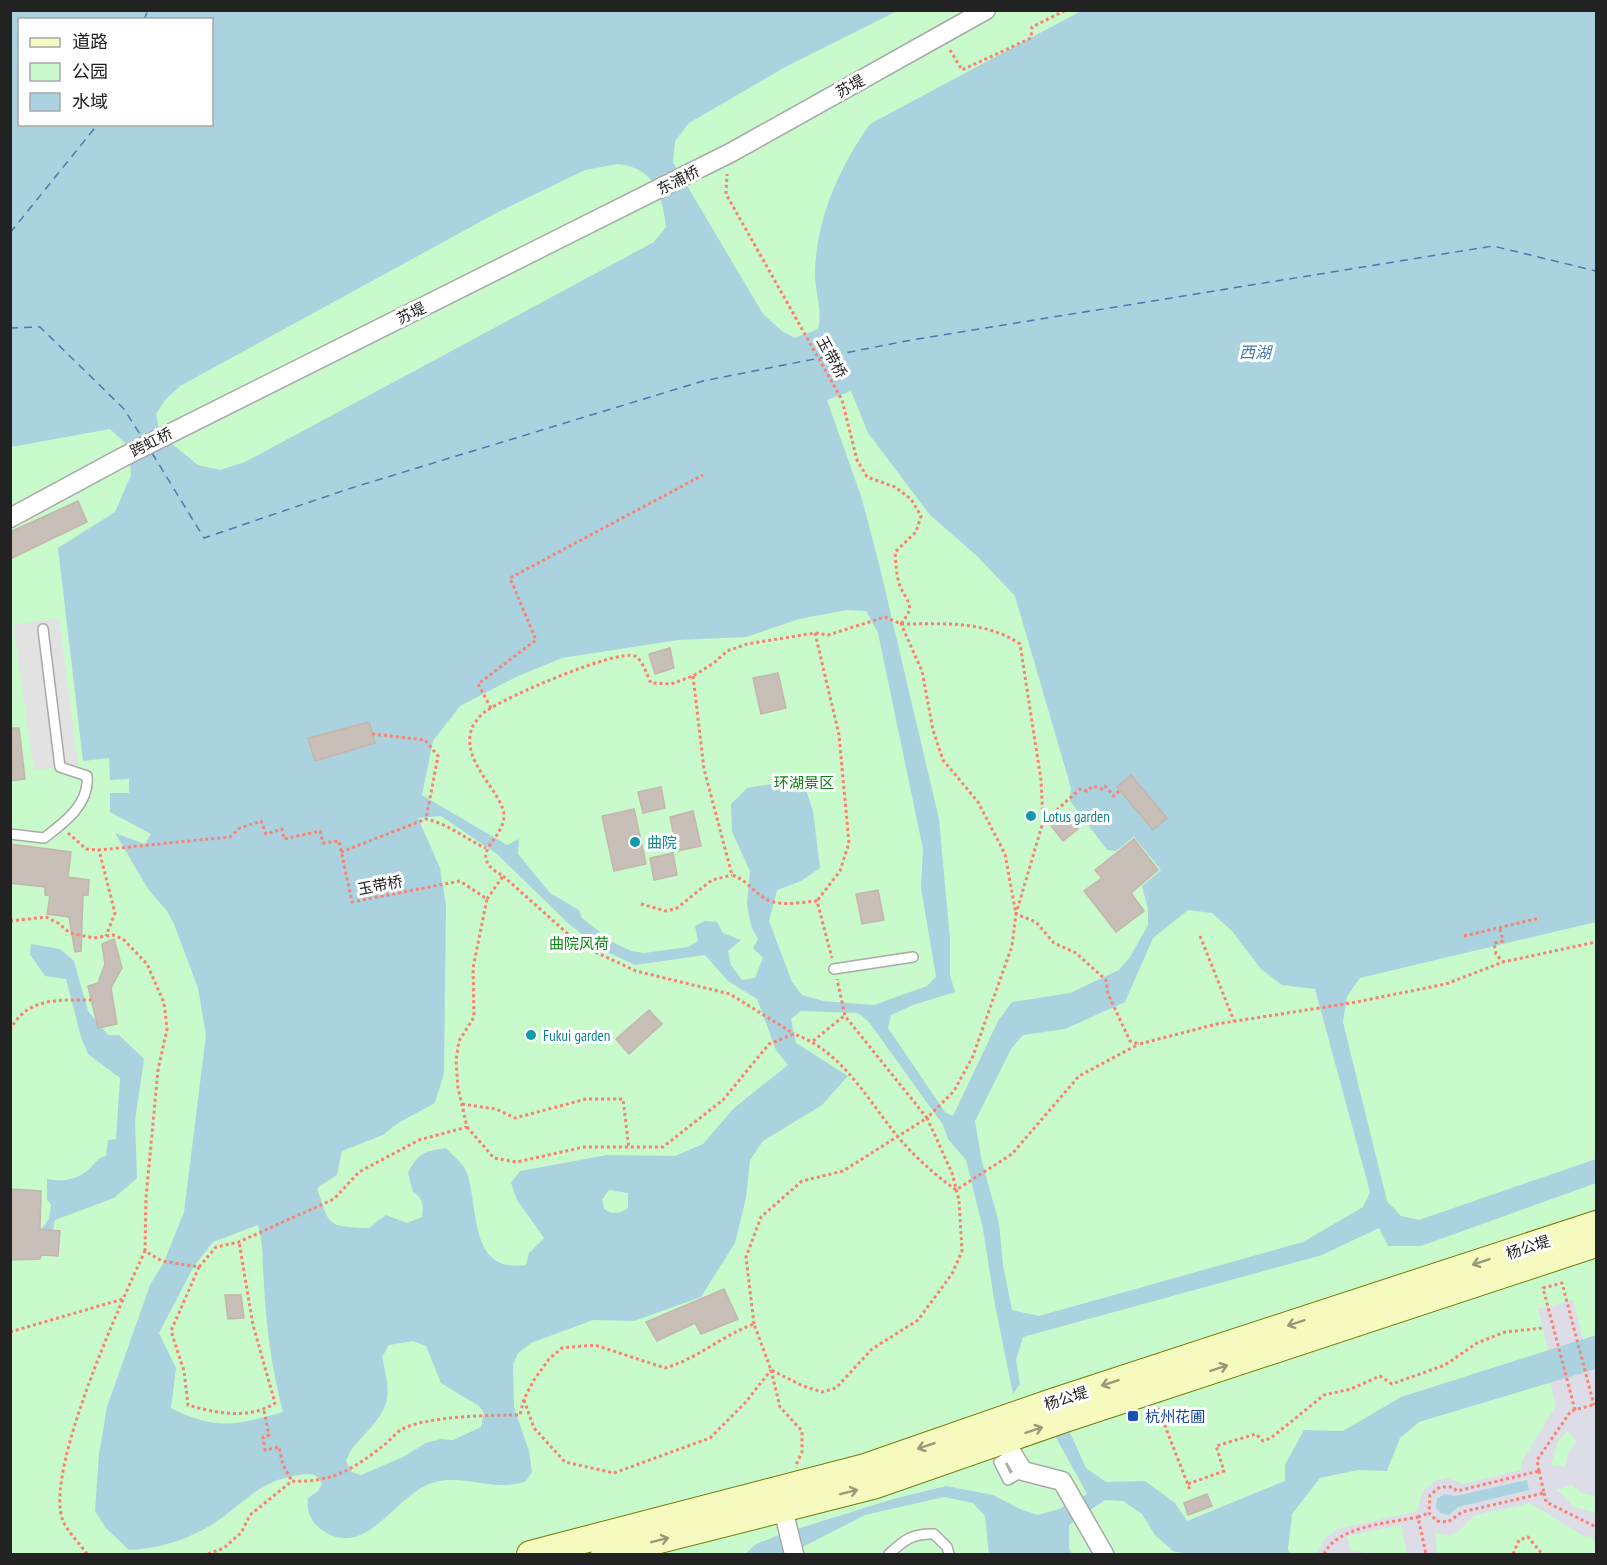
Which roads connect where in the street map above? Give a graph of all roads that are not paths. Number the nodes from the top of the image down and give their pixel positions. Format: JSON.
{"nodes":[{"id":1,"x":986,"y":10,"type":"edge"},
{"id":2,"x":714,"y":162,"type":"joint"},
{"id":3,"x":642,"y":198,"type":"joint"},
{"id":4,"x":180,"y":428,"type":"joint"},
{"id":5,"x":10,"y":518,"type":"edge"},
{"id":6,"x":43,"y":629,"type":"dead end"},
{"id":7,"x":10,"y":834,"type":"edge"},
{"id":8,"x":913,"y":957,"type":"dead end"},
{"id":9,"x":834,"y":969,"type":"road end"},
{"id":10,"x":1596,"y":1224,"type":"edge"},
{"id":11,"x":1596,"y":1244,"type":"edge"},
{"id":12,"x":1008,"y":1447,"type":"junction"},
{"id":13,"x":1060,"y":1469,"type":"dead end"},
{"id":14,"x":1043,"y":1477,"type":"junction"},
{"id":15,"x":786,"y":1519,"type":"junction"},
{"id":16,"x":530,"y":1554,"type":"edge"},
{"id":17,"x":604,"y":1554,"type":"edge"},
{"id":18,"x":794,"y":1554,"type":"edge"},
{"id":19,"x":889,"y":1554,"type":"edge"},
{"id":20,"x":949,"y":1554,"type":"edge"},
{"id":21,"x":1104,"y":1554,"type":"edge"}],
"edges":[{"from":1,"to":2,"type":"street","name":"苏堤"},
{"from":2,"to":3,"type":"street","name":"东浦桥"},
{"from":3,"to":4,"type":"street","name":"苏堤"},
{"from":4,"to":5,"type":"street","name":"跨虹桥"},
{"from":6,"to":7,"type":"lane"},
{"from":8,"to":9,"type":"lane"},
{"from":10,"to":16,"type":"main road","name":"杨公堤","one_way":true},
{"from":12,"to":11,"type":"main road","name":"杨公堤","one_way":true},
{"from":12,"to":14,"type":"street"},
{"from":15,"to":12,"type":"main road","name":"杨公堤","one_way":true},
{"from":13,"to":14,"type":"lane"},
{"from":14,"to":21,"type":"street"},
{"from":17,"to":15,"type":"main road","name":"杨公堤","one_way":true},
{"from":15,"to":18,"type":"street"},
{"from":19,"to":20,"type":"lane"}]}
